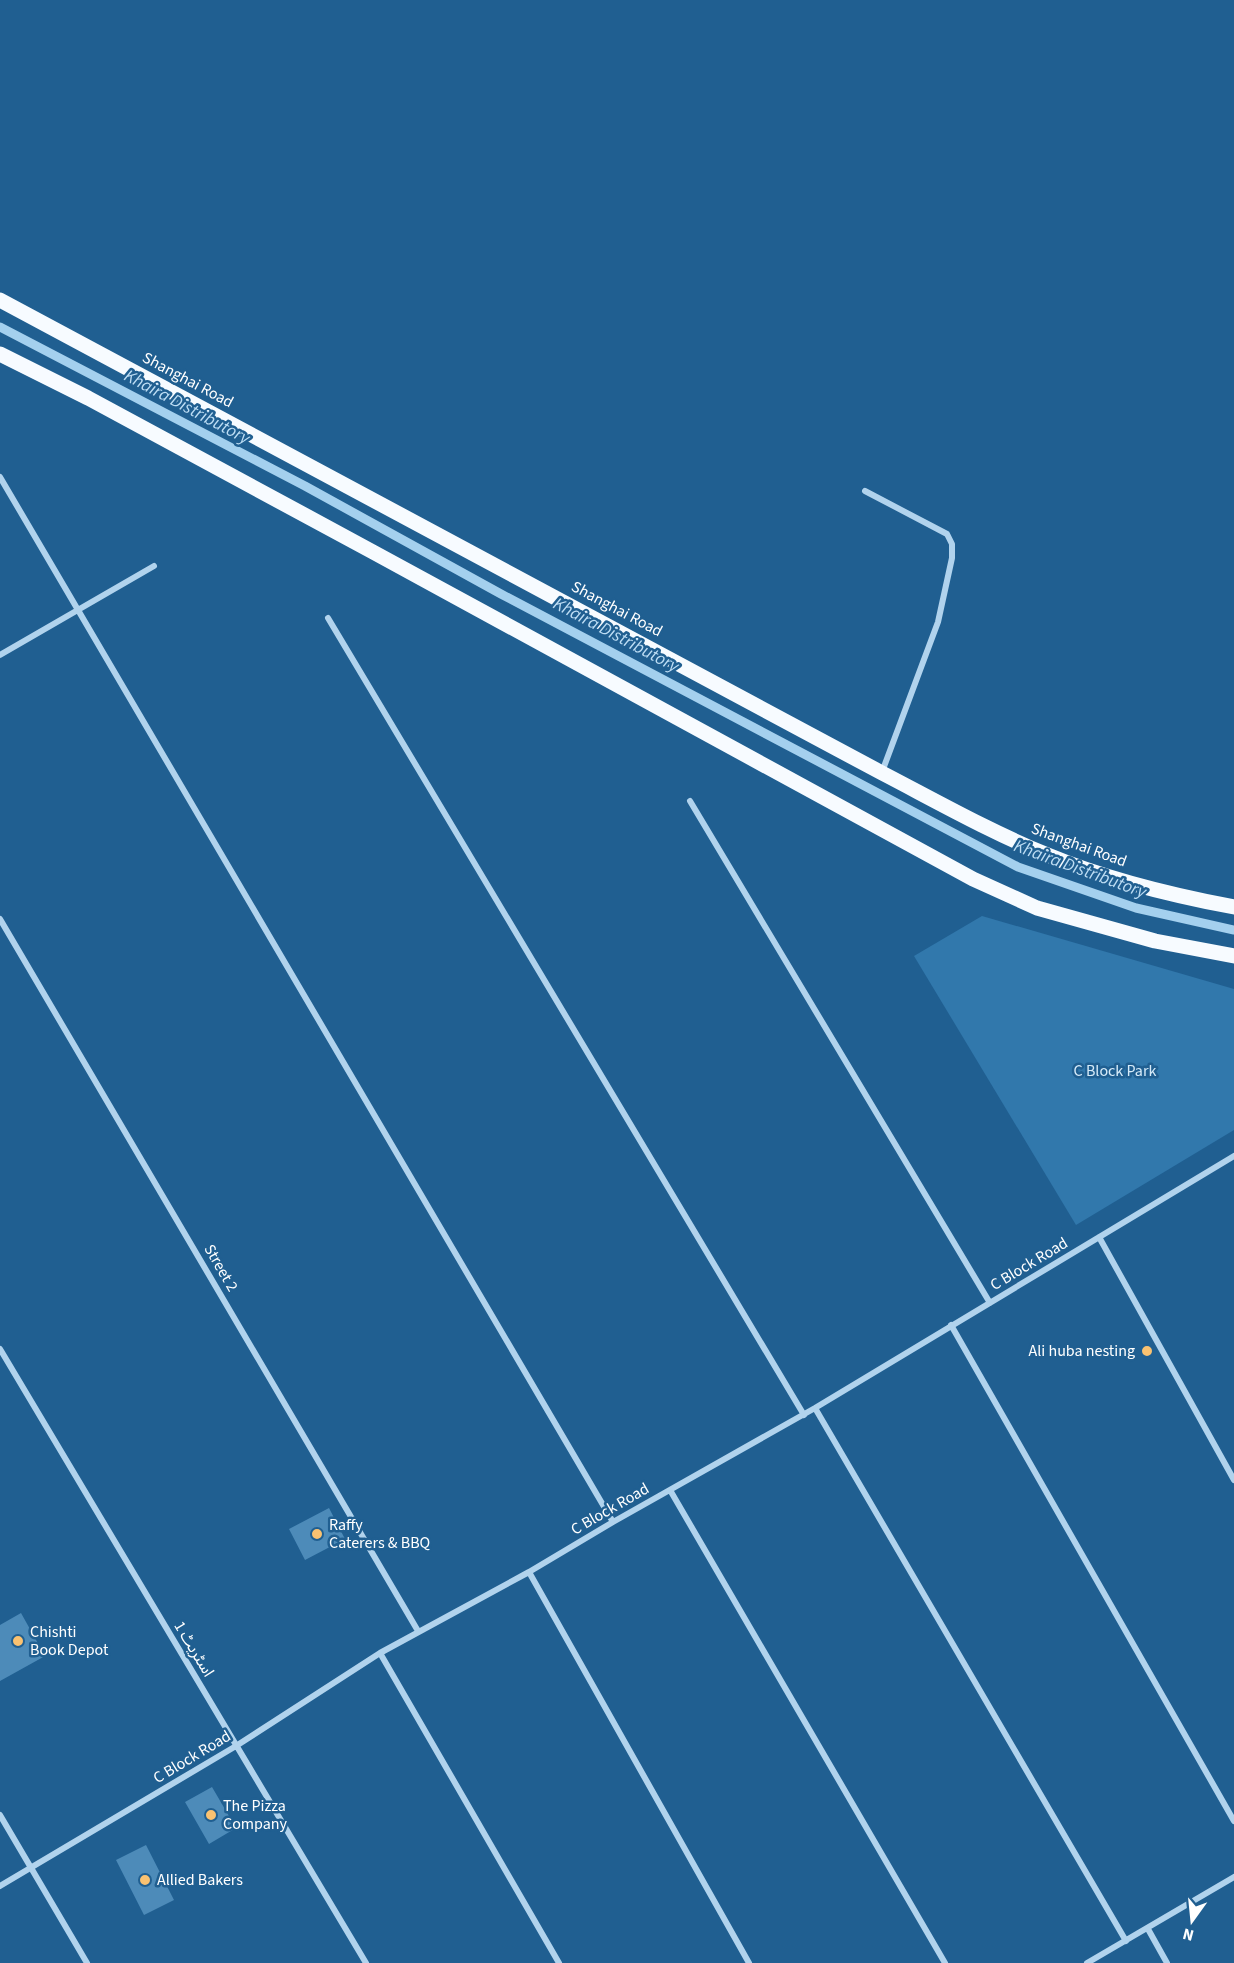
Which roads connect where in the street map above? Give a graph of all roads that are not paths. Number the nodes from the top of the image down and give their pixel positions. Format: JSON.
{"nodes":[{"id":1,"x":0,"y":300,"type":"edge"},
{"id":2,"x":0,"y":354,"type":"edge"},
{"id":3,"x":0,"y":477,"type":"edge"},
{"id":4,"x":865,"y":491,"type":"dead end"},
{"id":5,"x":154,"y":566,"type":"dead end"},
{"id":6,"x":77,"y":610,"type":"junction"},
{"id":7,"x":328,"y":618,"type":"dead end"},
{"id":8,"x":0,"y":656,"type":"edge"},
{"id":9,"x":882,"y":773,"type":"junction"},
{"id":10,"x":690,"y":801,"type":"dead end"},
{"id":11,"x":1234,"y":906,"type":"edge"},
{"id":12,"x":0,"y":919,"type":"edge"},
{"id":13,"x":1234,"y":956,"type":"edge"},
{"id":14,"x":1234,"y":1156,"type":"edge"},
{"id":15,"x":1099,"y":1237,"type":"junction"},
{"id":16,"x":990,"y":1303,"type":"junction"},
{"id":17,"x":951,"y":1325,"type":"junction"},
{"id":18,"x":0,"y":1349,"type":"edge"},
{"id":19,"x":814,"y":1408,"type":"junction"},
{"id":20,"x":804,"y":1415,"type":"junction"},
{"id":21,"x":1234,"y":1480,"type":"edge"},
{"id":22,"x":670,"y":1490,"type":"junction"},
{"id":23,"x":613,"y":1522,"type":"junction"},
{"id":24,"x":529,"y":1572,"type":"junction"},
{"id":25,"x":418,"y":1631,"type":"junction"},
{"id":26,"x":380,"y":1653,"type":"junction"},
{"id":27,"x":236,"y":1746,"type":"junction"},
{"id":28,"x":0,"y":1815,"type":"edge"},
{"id":29,"x":1234,"y":1821,"type":"edge"},
{"id":30,"x":31,"y":1868,"type":"junction"},
{"id":31,"x":1234,"y":1877,"type":"edge"},
{"id":32,"x":0,"y":1886,"type":"edge"},
{"id":33,"x":1148,"y":1929,"type":"junction"},
{"id":34,"x":1126,"y":1941,"type":"junction"},
{"id":35,"x":87,"y":1963,"type":"edge"},
{"id":36,"x":366,"y":1963,"type":"edge"},
{"id":37,"x":559,"y":1963,"type":"edge"},
{"id":38,"x":749,"y":1963,"type":"edge"},
{"id":39,"x":945,"y":1963,"type":"edge"},
{"id":40,"x":1087,"y":1963,"type":"edge"},
{"id":41,"x":1167,"y":1963,"type":"edge"}],
"edges":[{"from":1,"to":9,"type":"main road","name":"Shanghai Road"},
{"from":2,"to":13,"type":"main road"},
{"from":3,"to":6,"type":"street"},
{"from":4,"to":9,"type":"street"},
{"from":5,"to":6,"type":"street"},
{"from":6,"to":8,"type":"street"},
{"from":6,"to":23,"type":"street"},
{"from":7,"to":20,"type":"street"},
{"from":9,"to":11,"type":"main road","name":"Shanghai Road"},
{"from":10,"to":16,"type":"street"},
{"from":12,"to":25,"type":"street","name":"Street 2"},
{"from":14,"to":15,"type":"street","name":"C Block Road"},
{"from":15,"to":16,"type":"street","name":"C Block Road"},
{"from":15,"to":21,"type":"street"},
{"from":16,"to":17,"type":"street","name":"C Block Road"},
{"from":17,"to":19,"type":"street","name":"C Block Road"},
{"from":17,"to":29,"type":"street"},
{"from":18,"to":27,"type":"street","name":"اسٹریٹ 1"},
{"from":19,"to":20,"type":"street","name":"C Block Road"},
{"from":19,"to":34,"type":"street"},
{"from":20,"to":22,"type":"street","name":"C Block Road"},
{"from":22,"to":23,"type":"street","name":"C Block Road"},
{"from":22,"to":39,"type":"street"},
{"from":23,"to":24,"type":"street","name":"C Block Road"},
{"from":24,"to":25,"type":"street","name":"C Block Road"},
{"from":24,"to":38,"type":"street"},
{"from":25,"to":26,"type":"street","name":"C Block Road"},
{"from":26,"to":27,"type":"street","name":"C Block Road"},
{"from":26,"to":37,"type":"street"},
{"from":27,"to":30,"type":"street","name":"C Block Road"},
{"from":27,"to":36,"type":"street","name":"اسٹریٹ 1"},
{"from":28,"to":30,"type":"street"},
{"from":30,"to":32,"type":"street","name":"C Block Road"},
{"from":30,"to":35,"type":"street"},
{"from":31,"to":33,"type":"street"},
{"from":33,"to":34,"type":"street"},
{"from":33,"to":41,"type":"street"},
{"from":34,"to":40,"type":"street"}]}
